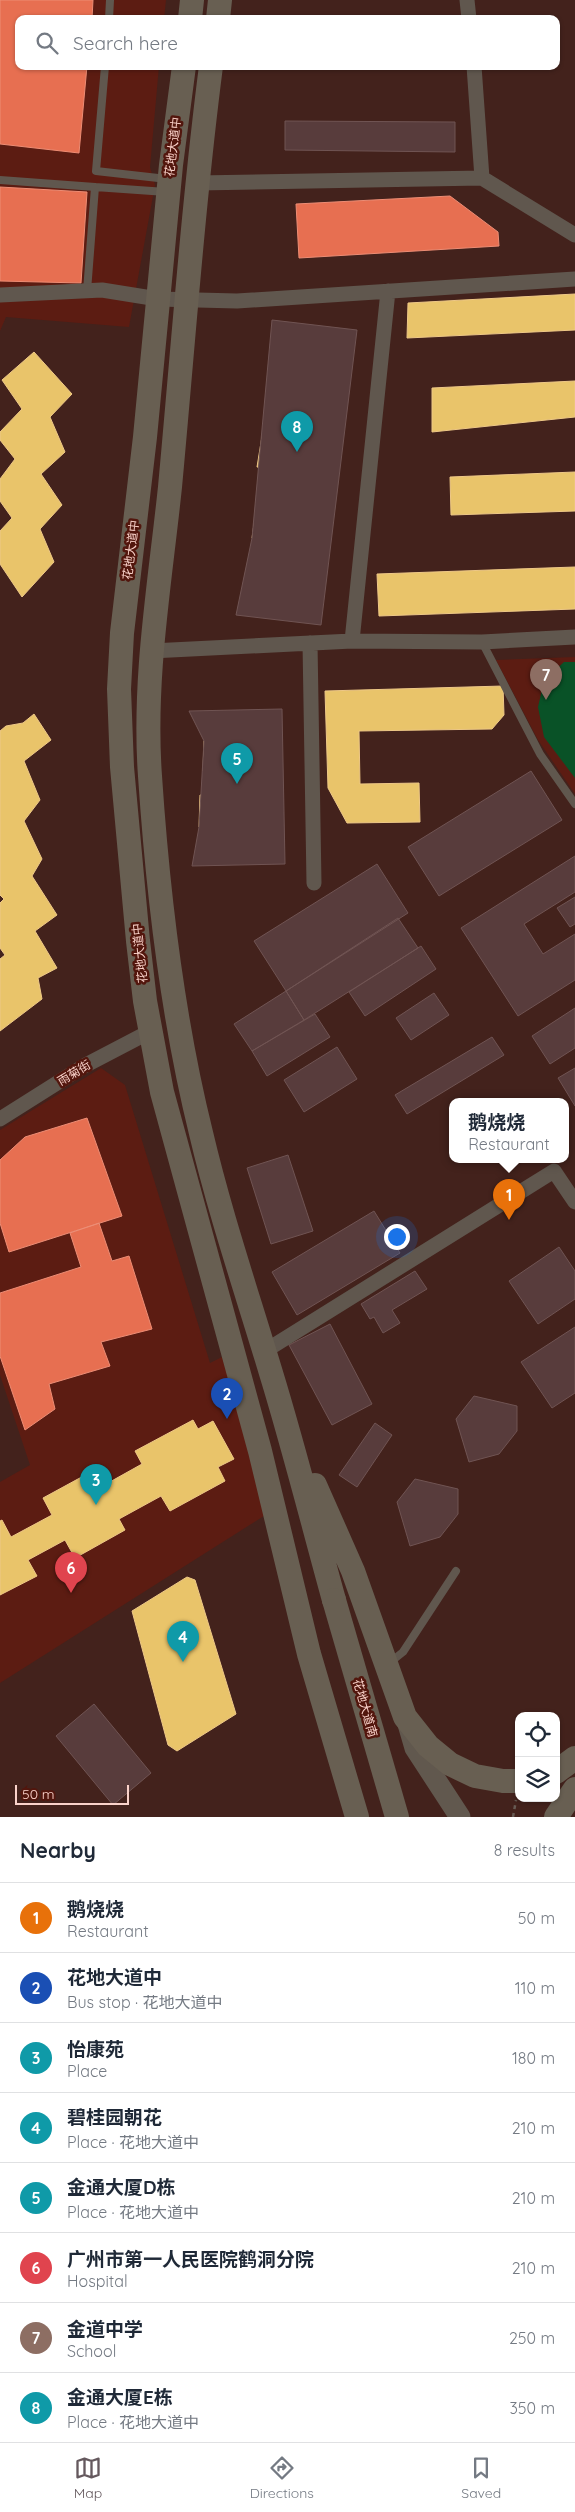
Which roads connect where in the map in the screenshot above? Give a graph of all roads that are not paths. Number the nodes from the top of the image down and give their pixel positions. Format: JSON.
{"nodes":[{"id":1,"x":110,"y":0,"type":"edge"},
{"id":2,"x":192,"y":0,"type":"edge"},
{"id":3,"x":220,"y":0,"type":"edge"},
{"id":4,"x":467,"y":0,"type":"edge"},
{"id":5,"x":108,"y":15,"type":"edge"},
{"id":6,"x":190,"y":15,"type":"edge"},
{"id":7,"x":218,"y":15,"type":"edge"},
{"id":8,"x":469,"y":15,"type":"edge"},
{"id":9,"x":105,"y":70,"type":"edge"},
{"id":10,"x":183,"y":70,"type":"edge"},
{"id":11,"x":211,"y":70,"type":"edge"},
{"id":12,"x":474,"y":70,"type":"edge"},
{"id":13,"x":482,"y":178,"type":"junction"},
{"id":14,"x":0,"y":180,"type":"edge"},
{"id":15,"x":198,"y":183,"type":"junction"},
{"id":16,"x":168,"y":186,"type":"junction"},
{"id":17,"x":95,"y":187,"type":"junction"},
{"id":18,"x":575,"y":235,"type":"edge"},
{"id":19,"x":575,"y":279,"type":"edge"},
{"id":20,"x":87,"y":291,"type":"junction"},
{"id":21,"x":388,"y":291,"type":"junction"},
{"id":22,"x":0,"y":295,"type":"edge"},
{"id":23,"x":158,"y":299,"type":"junction"},
{"id":24,"x":186,"y":301,"type":"junction"},
{"id":25,"x":575,"y":637,"type":"edge"},
{"id":26,"x":352,"y":641,"type":"junction"},
{"id":27,"x":482,"y":642,"type":"junction"},
{"id":28,"x":310,"y":643,"type":"junction"},
{"id":29,"x":151,"y":651,"type":"junction"},
{"id":30,"x":575,"y":804,"type":"edge"},
{"id":31,"x":314,"y":883,"type":"dead end"},
{"id":32,"x":151,"y":1031,"type":"junction"},
{"id":33,"x":0,"y":1119,"type":"edge"},
{"id":34,"x":575,"y":1202,"type":"edge"},
{"id":35,"x":264,"y":1351,"type":"junction"},
{"id":36,"x":282,"y":1410,"type":"junction"},
{"id":37,"x":456,"y":1571,"type":"dead end"},
{"id":38,"x":387,"y":1665,"type":"junction"},
{"id":39,"x":406,"y":1717,"type":"junction"},
{"id":40,"x":575,"y":1758,"type":"edge"},
{"id":41,"x":341,"y":1762,"type":"junction"},
{"id":42,"x":560,"y":1769,"type":"edge"},
{"id":43,"x":515,"y":1781,"type":"edge"},
{"id":44,"x":575,"y":1789,"type":"edge"},
{"id":45,"x":357,"y":1817,"type":"edge"},
{"id":46,"x":366,"y":1817,"type":"edge"},
{"id":47,"x":397,"y":1817,"type":"edge"},
{"id":48,"x":460,"y":1817,"type":"edge"},
{"id":49,"x":556,"y":1817,"type":"edge"}],
"edges":[{"from":1,"to":5,"type":"lane"},
{"from":2,"to":6,"type":"main road"},
{"from":3,"to":7,"type":"main road"},
{"from":4,"to":8,"type":"street"},
{"from":9,"to":16,"type":"lane"},
{"from":10,"to":16,"type":"main road","name":"花地大道中"},
{"from":11,"to":15,"type":"main road"},
{"from":12,"to":13,"type":"street"},
{"from":13,"to":15,"type":"street"},
{"from":13,"to":18,"type":"street"},
{"from":14,"to":17,"type":"lane"},
{"from":15,"to":24,"type":"main road"},
{"from":16,"to":17,"type":"lane"},
{"from":16,"to":23,"type":"main road","name":"花地大道中"},
{"from":17,"to":20,"type":"lane"},
{"from":19,"to":21,"type":"street"},
{"from":20,"to":22,"type":"street"},
{"from":20,"to":23,"type":"street"},
{"from":21,"to":24,"type":"street"},
{"from":21,"to":26,"type":"street"},
{"from":23,"to":24,"type":"street"},
{"from":23,"to":32,"type":"main road","name":"花地大道中"},
{"from":24,"to":29,"type":"main road"},
{"from":25,"to":27,"type":"street"},
{"from":26,"to":27,"type":"street"},
{"from":26,"to":28,"type":"street"},
{"from":27,"to":30,"type":"lane"},
{"from":28,"to":29,"type":"street"},
{"from":28,"to":31,"type":"street"},
{"from":29,"to":35,"type":"main road"},
{"from":32,"to":33,"type":"street","name":"雨菊街"},
{"from":32,"to":41,"type":"main road","name":"花地大道中"},
{"from":34,"to":35,"type":"street"},
{"from":35,"to":36,"type":"main road"},
{"from":36,"to":38,"type":"main road"},
{"from":36,"to":47,"type":"main road","name":"花地大道南","bridge":true},
{"from":37,"to":38,"type":"lane"},
{"from":38,"to":39,"type":"main road"},
{"from":39,"to":43,"type":"main road"},
{"from":39,"to":48,"type":"street"},
{"from":40,"to":42,"type":"main road"},
{"from":41,"to":45,"type":"main road","name":"花地大道中"},
{"from":41,"to":46,"type":"street"},
{"from":44,"to":49,"type":"main road"}]}
